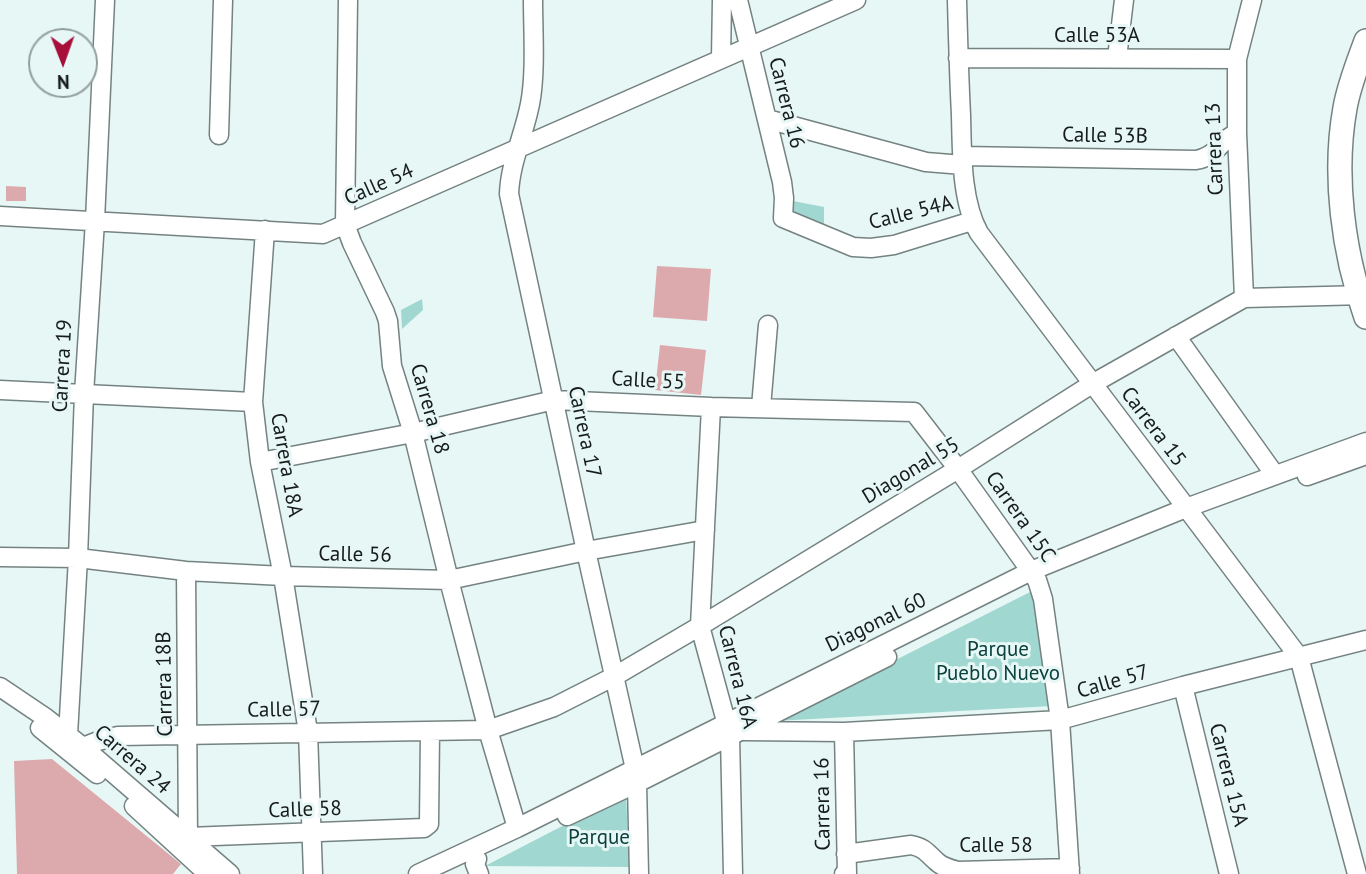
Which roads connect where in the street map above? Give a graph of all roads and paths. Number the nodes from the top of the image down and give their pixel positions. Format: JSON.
{"nodes":[{"id":1,"x":105,"y":0,"type":"edge"},
{"id":2,"x":223,"y":0,"type":"edge"},
{"id":3,"x":348,"y":0,"type":"edge"},
{"id":4,"x":533,"y":0,"type":"edge"},
{"id":5,"x":722,"y":0,"type":"edge"},
{"id":6,"x":737,"y":0,"type":"edge"},
{"id":7,"x":856,"y":0,"type":"edge"},
{"id":8,"x":957,"y":0,"type":"edge"},
{"id":9,"x":1124,"y":0,"type":"edge"},
{"id":10,"x":1251,"y":0,"type":"edge"},
{"id":11,"x":1366,"y":41,"type":"edge"},
{"id":12,"x":749,"y":47,"type":"junction"},
{"id":13,"x":958,"y":58,"type":"junction"},
{"id":14,"x":1116,"y":58,"type":"junction"},
{"id":15,"x":721,"y":59,"type":"junction"},
{"id":16,"x":1237,"y":59,"type":"junction"},
{"id":17,"x":1366,"y":84,"type":"edge"},
{"id":18,"x":766,"y":119,"type":"junction"},
{"id":19,"x":1237,"y":134,"type":"junction"},
{"id":20,"x":219,"y":135,"type":"dead end"},
{"id":21,"x":517,"y":149,"type":"junction"},
{"id":22,"x":963,"y":161,"type":"junction"},
{"id":23,"x":0,"y":216,"type":"edge"},
{"id":24,"x":783,"y":218,"type":"joint"},
{"id":25,"x":95,"y":221,"type":"junction"},
{"id":26,"x":972,"y":221,"type":"junction"},
{"id":27,"x":345,"y":225,"type":"junction"},
{"id":28,"x":265,"y":230,"type":"junction"},
{"id":29,"x":1366,"y":258,"type":"edge"},
{"id":30,"x":1362,"y":295,"type":"edge"},
{"id":31,"x":1244,"y":298,"type":"junction"},
{"id":32,"x":1366,"y":317,"type":"edge"},
{"id":33,"x":768,"y":325,"type":"dead end"},
{"id":34,"x":1176,"y":336,"type":"junction"},
{"id":35,"x":1092,"y":384,"type":"junction"},
{"id":36,"x":0,"y":390,"type":"edge"},
{"id":37,"x":84,"y":394,"type":"junction"},
{"id":38,"x":554,"y":400,"type":"junction"},
{"id":39,"x":253,"y":402,"type":"junction"},
{"id":40,"x":710,"y":407,"type":"junction"},
{"id":41,"x":761,"y":408,"type":"junction"},
{"id":42,"x":914,"y":412,"type":"joint"},
{"id":43,"x":413,"y":433,"type":"junction"},
{"id":44,"x":1366,"y":442,"type":"edge"},
{"id":45,"x":1366,"y":456,"type":"edge"},
{"id":46,"x":260,"y":462,"type":"junction"},
{"id":47,"x":958,"y":469,"type":"junction"},
{"id":48,"x":1275,"y":475,"type":"junction"},
{"id":49,"x":1188,"y":512,"type":"junction"},
{"id":50,"x":705,"y":530,"type":"junction"},
{"id":51,"x":586,"y":551,"type":"junction"},
{"id":52,"x":0,"y":557,"type":"edge"},
{"id":53,"x":78,"y":558,"type":"junction"},
{"id":54,"x":186,"y":571,"type":"junction"},
{"id":55,"x":283,"y":576,"type":"junction"},
{"id":56,"x":1034,"y":576,"type":"junction"},
{"id":57,"x":449,"y":580,"type":"junction"},
{"id":58,"x":700,"y":626,"type":"junction"},
{"id":59,"x":1366,"y":640,"type":"edge"},
{"id":60,"x":1299,"y":657,"type":"junction"},
{"id":61,"x":615,"y":676,"type":"junction"},
{"id":62,"x":1184,"y":686,"type":"junction"},
{"id":63,"x":0,"y":687,"type":"edge"},
{"id":64,"x":0,"y":699,"type":"edge"},
{"id":65,"x":1060,"y":720,"type":"junction"},
{"id":66,"x":488,"y":730,"type":"junction"},
{"id":67,"x":732,"y":730,"type":"junction"},
{"id":68,"x":308,"y":732,"type":"junction"},
{"id":69,"x":430,"y":732,"type":"junction"},
{"id":70,"x":844,"y":732,"type":"junction"},
{"id":71,"x":68,"y":735,"type":"junction"},
{"id":72,"x":188,"y":735,"type":"junction"},
{"id":73,"x":83,"y":747,"type":"junction"},
{"id":74,"x":636,"y":776,"type":"junction"},
{"id":75,"x":516,"y":828,"type":"junction"},
{"id":76,"x":311,"y":832,"type":"junction"},
{"id":77,"x":188,"y":838,"type":"junction"},
{"id":78,"x":846,"y":855,"type":"junction"},
{"id":79,"x":478,"y":866,"type":"edge"},
{"id":80,"x":1070,"y":871,"type":"edge"},
{"id":81,"x":208,"y":874,"type":"edge"},
{"id":82,"x":230,"y":874,"type":"edge"},
{"id":83,"x":313,"y":874,"type":"edge"},
{"id":84,"x":418,"y":874,"type":"edge"},
{"id":85,"x":444,"y":874,"type":"edge"},
{"id":86,"x":639,"y":874,"type":"edge"},
{"id":87,"x":733,"y":874,"type":"edge"},
{"id":88,"x":846,"y":874,"type":"edge"},
{"id":89,"x":1229,"y":874,"type":"edge"},
{"id":90,"x":1357,"y":874,"type":"edge"}],
"edges":[{"from":1,"to":25,"type":"street","name":"Carrera 19"},
{"from":2,"to":20,"type":"street"},
{"from":3,"to":27,"type":"street","name":"Carrera 18"},
{"from":4,"to":21,"type":"street","name":"Carrera 17"},
{"from":5,"to":15,"type":"street"},
{"from":6,"to":12,"type":"street","name":"Carrera 16"},
{"from":7,"to":12,"type":"street","name":"Calle 54"},
{"from":8,"to":13,"type":"street","name":"Carrera 15"},
{"from":9,"to":14,"type":"street"},
{"from":10,"to":16,"type":"street","name":"Carrera 13"},
{"from":11,"to":30,"type":"main road"},
{"from":12,"to":15,"type":"street","name":"Calle 54"},
{"from":12,"to":18,"type":"street","name":"Carrera 16"},
{"from":13,"to":14,"type":"street","name":"Calle 53A"},
{"from":13,"to":22,"type":"street","name":"Carrera 15"},
{"from":14,"to":16,"type":"street","name":"Calle 53A"},
{"from":15,"to":21,"type":"street","name":"Calle 54"},
{"from":16,"to":19,"type":"street","name":"Carrera 13"},
{"from":17,"to":29,"type":"main road"},
{"from":18,"to":22,"type":"street","name":"Calle 53B"},
{"from":18,"to":24,"type":"street","name":"Carrera 16"},
{"from":19,"to":22,"type":"street","name":"Calle 53B"},
{"from":19,"to":31,"type":"street","name":"Carrera 13"},
{"from":21,"to":27,"type":"street","name":"Calle 54"},
{"from":21,"to":38,"type":"street","name":"Carrera 17"},
{"from":22,"to":26,"type":"street","name":"Carrera 15"},
{"from":23,"to":25,"type":"street","name":"Calle 54"},
{"from":24,"to":26,"type":"street","name":"Calle 54A"},
{"from":25,"to":28,"type":"street","name":"Calle 54"},
{"from":25,"to":37,"type":"street","name":"Carrera 19"},
{"from":26,"to":35,"type":"street","name":"Carrera 15"},
{"from":27,"to":28,"type":"street","name":"Calle 54"},
{"from":27,"to":43,"type":"street","name":"Carrera 18"},
{"from":28,"to":39,"type":"street","name":"Carrera 18A"},
{"from":30,"to":31,"type":"street","name":"Diagonal 55"},
{"from":30,"to":32,"type":"main road"},
{"from":31,"to":34,"type":"street","name":"Diagonal 55"},
{"from":33,"to":41,"type":"street"},
{"from":34,"to":35,"type":"street","name":"Diagonal 55"},
{"from":34,"to":48,"type":"street"},
{"from":35,"to":47,"type":"street","name":"Diagonal 55"},
{"from":35,"to":49,"type":"street","name":"Carrera 15"},
{"from":36,"to":37,"type":"street"},
{"from":37,"to":39,"type":"street"},
{"from":37,"to":53,"type":"street","name":"Carrera 19"},
{"from":38,"to":40,"type":"street","name":"Calle 55"},
{"from":38,"to":43,"type":"street","name":"Calle 55"},
{"from":38,"to":51,"type":"street","name":"Carrera 17"},
{"from":39,"to":46,"type":"street","name":"Carrera 18A"},
{"from":40,"to":41,"type":"street","name":"Calle 55"},
{"from":40,"to":50,"type":"street","name":"Carrera 16A"},
{"from":41,"to":42,"type":"street","name":"Calle 55"},
{"from":42,"to":47,"type":"street","name":"Carrera 15C"},
{"from":43,"to":46,"type":"street","name":"Calle 55"},
{"from":43,"to":57,"type":"street","name":"Carrera 18"},
{"from":44,"to":48,"type":"street","name":"Diagonal 60"},
{"from":45,"to":49,"type":"street","name":"Diagonal 60"},
{"from":46,"to":55,"type":"street","name":"Carrera 18A"},
{"from":47,"to":56,"type":"street","name":"Carrera 15C"},
{"from":47,"to":58,"type":"street","name":"Diagonal 55"},
{"from":48,"to":49,"type":"street","name":"Diagonal 60"},
{"from":49,"to":56,"type":"street","name":"Diagonal 60"},
{"from":49,"to":60,"type":"street","name":"Carrera 15"},
{"from":50,"to":51,"type":"street","name":"Calle 56"},
{"from":50,"to":58,"type":"street","name":"Carrera 16A"},
{"from":51,"to":57,"type":"street","name":"Calle 56"},
{"from":51,"to":61,"type":"street","name":"Carrera 17"},
{"from":52,"to":53,"type":"street","name":"Calle 56"},
{"from":53,"to":54,"type":"street","name":"Calle 56"},
{"from":53,"to":71,"type":"street","name":"Carrera 19"},
{"from":54,"to":55,"type":"street","name":"Calle 56"},
{"from":54,"to":72,"type":"street","name":"Carrera 18B"},
{"from":55,"to":57,"type":"street","name":"Calle 56"},
{"from":55,"to":68,"type":"street","name":"Carrera 18A"},
{"from":56,"to":65,"type":"street","name":"Carrera 15C"},
{"from":56,"to":67,"type":"street","name":"Diagonal 60"},
{"from":57,"to":66,"type":"street","name":"Carrera 18"},
{"from":58,"to":61,"type":"street","name":"Diagonal 55"},
{"from":58,"to":67,"type":"street","name":"Carrera 16A"},
{"from":59,"to":60,"type":"street","name":"Calle 57"},
{"from":60,"to":62,"type":"street","name":"Calle 57"},
{"from":60,"to":90,"type":"street","name":"Carrera 15"},
{"from":61,"to":66,"type":"street","name":"Diagonal 55"},
{"from":61,"to":74,"type":"street","name":"Carrera 17"},
{"from":62,"to":65,"type":"street","name":"Calle 57"},
{"from":62,"to":89,"type":"street","name":"Carrera 15A"},
{"from":63,"to":71,"type":"street","name":"Carrera 24"},
{"from":64,"to":81,"type":"street","name":"Carrera 24"},
{"from":65,"to":70,"type":"street","name":"Calle 57"},
{"from":65,"to":80,"type":"street","name":"Carrera 15C"},
{"from":66,"to":69,"type":"street","name":"Calle 57"},
{"from":66,"to":75,"type":"street","name":"Carrera 18"},
{"from":67,"to":70,"type":"street","name":"Calle 57"},
{"from":67,"to":74,"type":"street","name":"Diagonal 60"},
{"from":67,"to":87,"type":"street","name":"Carrera 16A"},
{"from":68,"to":69,"type":"street","name":"Calle 57"},
{"from":68,"to":72,"type":"street","name":"Calle 57"},
{"from":68,"to":76,"type":"street","name":"Carrera 18A"},
{"from":69,"to":76,"type":"street","name":"Calle 58"},
{"from":70,"to":78,"type":"street","name":"Carrera 16"},
{"from":71,"to":73,"type":"street","name":"Carrera 24"},
{"from":72,"to":73,"type":"street","name":"Calle 57"},
{"from":72,"to":77,"type":"street","name":"Carrera 18B"},
{"from":73,"to":77,"type":"street","name":"Carrera 24"},
{"from":74,"to":75,"type":"street","name":"Diagonal 60"},
{"from":74,"to":79,"type":"street","name":"Diagonal 60"},
{"from":74,"to":86,"type":"street","name":"Carrera 17"},
{"from":75,"to":84,"type":"street","name":"Diagonal 60"},
{"from":76,"to":77,"type":"street","name":"Calle 58"},
{"from":76,"to":83,"type":"street","name":"Carrera 18A"},
{"from":77,"to":82,"type":"street","name":"Carrera 24"},
{"from":78,"to":80,"type":"street","name":"Calle 58"},
{"from":78,"to":88,"type":"street","name":"Carrera 16"},
{"from":79,"to":85,"type":"street","name":"Diagonal 60"}]}
